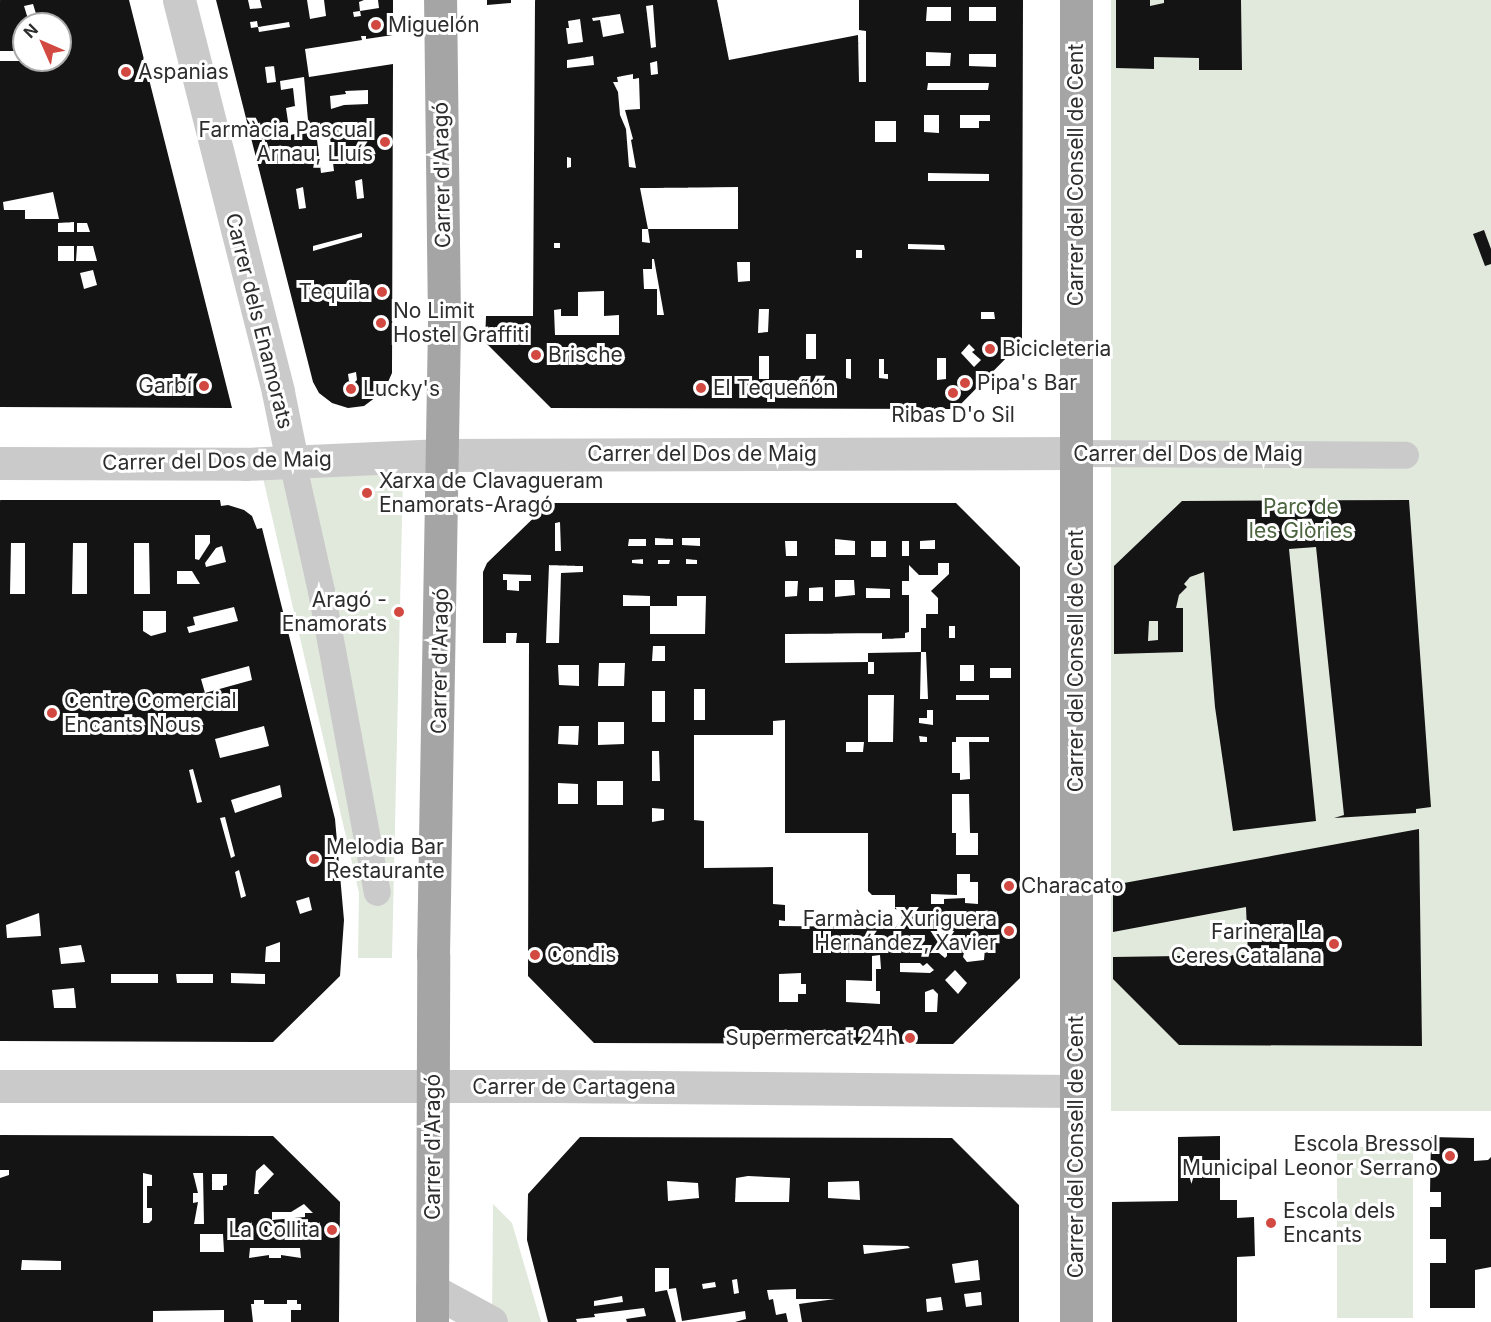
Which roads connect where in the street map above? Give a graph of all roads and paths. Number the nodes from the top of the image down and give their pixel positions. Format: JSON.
{"nodes":[{"id":1,"x":179,"y":0,"type":"edge"},
{"id":2,"x":440,"y":0,"type":"edge"},
{"id":3,"x":1076,"y":0,"type":"edge"},
{"id":4,"x":1076,"y":453,"type":"junction"},
{"id":5,"x":442,"y":455,"type":"junction"},
{"id":6,"x":1405,"y":455,"type":"dead end"},
{"id":7,"x":292,"y":461,"type":"junction"},
{"id":8,"x":0,"y":463,"type":"edge"},
{"id":9,"x":377,"y":892,"type":"dead end"},
{"id":10,"x":0,"y":1086,"type":"edge"},
{"id":11,"x":433,"y":1087,"type":"junction"},
{"id":12,"x":1076,"y":1091,"type":"junction"},
{"id":13,"x":432,"y":1290,"type":"junction"},
{"id":14,"x":432,"y":1322,"type":"edge"},
{"id":15,"x":491,"y":1322,"type":"edge"},
{"id":16,"x":1076,"y":1322,"type":"edge"}],
"edges":[{"from":1,"to":7,"type":"street","name":"Carrer dels Enamorats"},
{"from":2,"to":5,"type":"main road","name":"Carrer d'Aragó"},
{"from":3,"to":4,"type":"main road","name":"Carrer del Consell de Cent"},
{"from":4,"to":5,"type":"street","name":"Carrer del Dos de Maig"},
{"from":4,"to":6,"type":"street","name":"Carrer del Dos de Maig"},
{"from":4,"to":12,"type":"main road","name":"Carrer del Consell de Cent"},
{"from":5,"to":7,"type":"street","name":"Carrer del Dos de Maig"},
{"from":5,"to":11,"type":"main road","name":"Carrer d'Aragó"},
{"from":7,"to":8,"type":"street","name":"Carrer del Dos de Maig"},
{"from":7,"to":9,"type":"street","name":"Carrer dels Enamorats"},
{"from":10,"to":11,"type":"street","name":"Carrer de Cartagena"},
{"from":11,"to":12,"type":"street","name":"Carrer de Cartagena"},
{"from":11,"to":13,"type":"main road","name":"Carrer d'Aragó"},
{"from":12,"to":16,"type":"main road","name":"Carrer del Consell de Cent"},
{"from":13,"to":14,"type":"main road","name":"Carrer d'Aragó"},
{"from":13,"to":15,"type":"street"}]}
